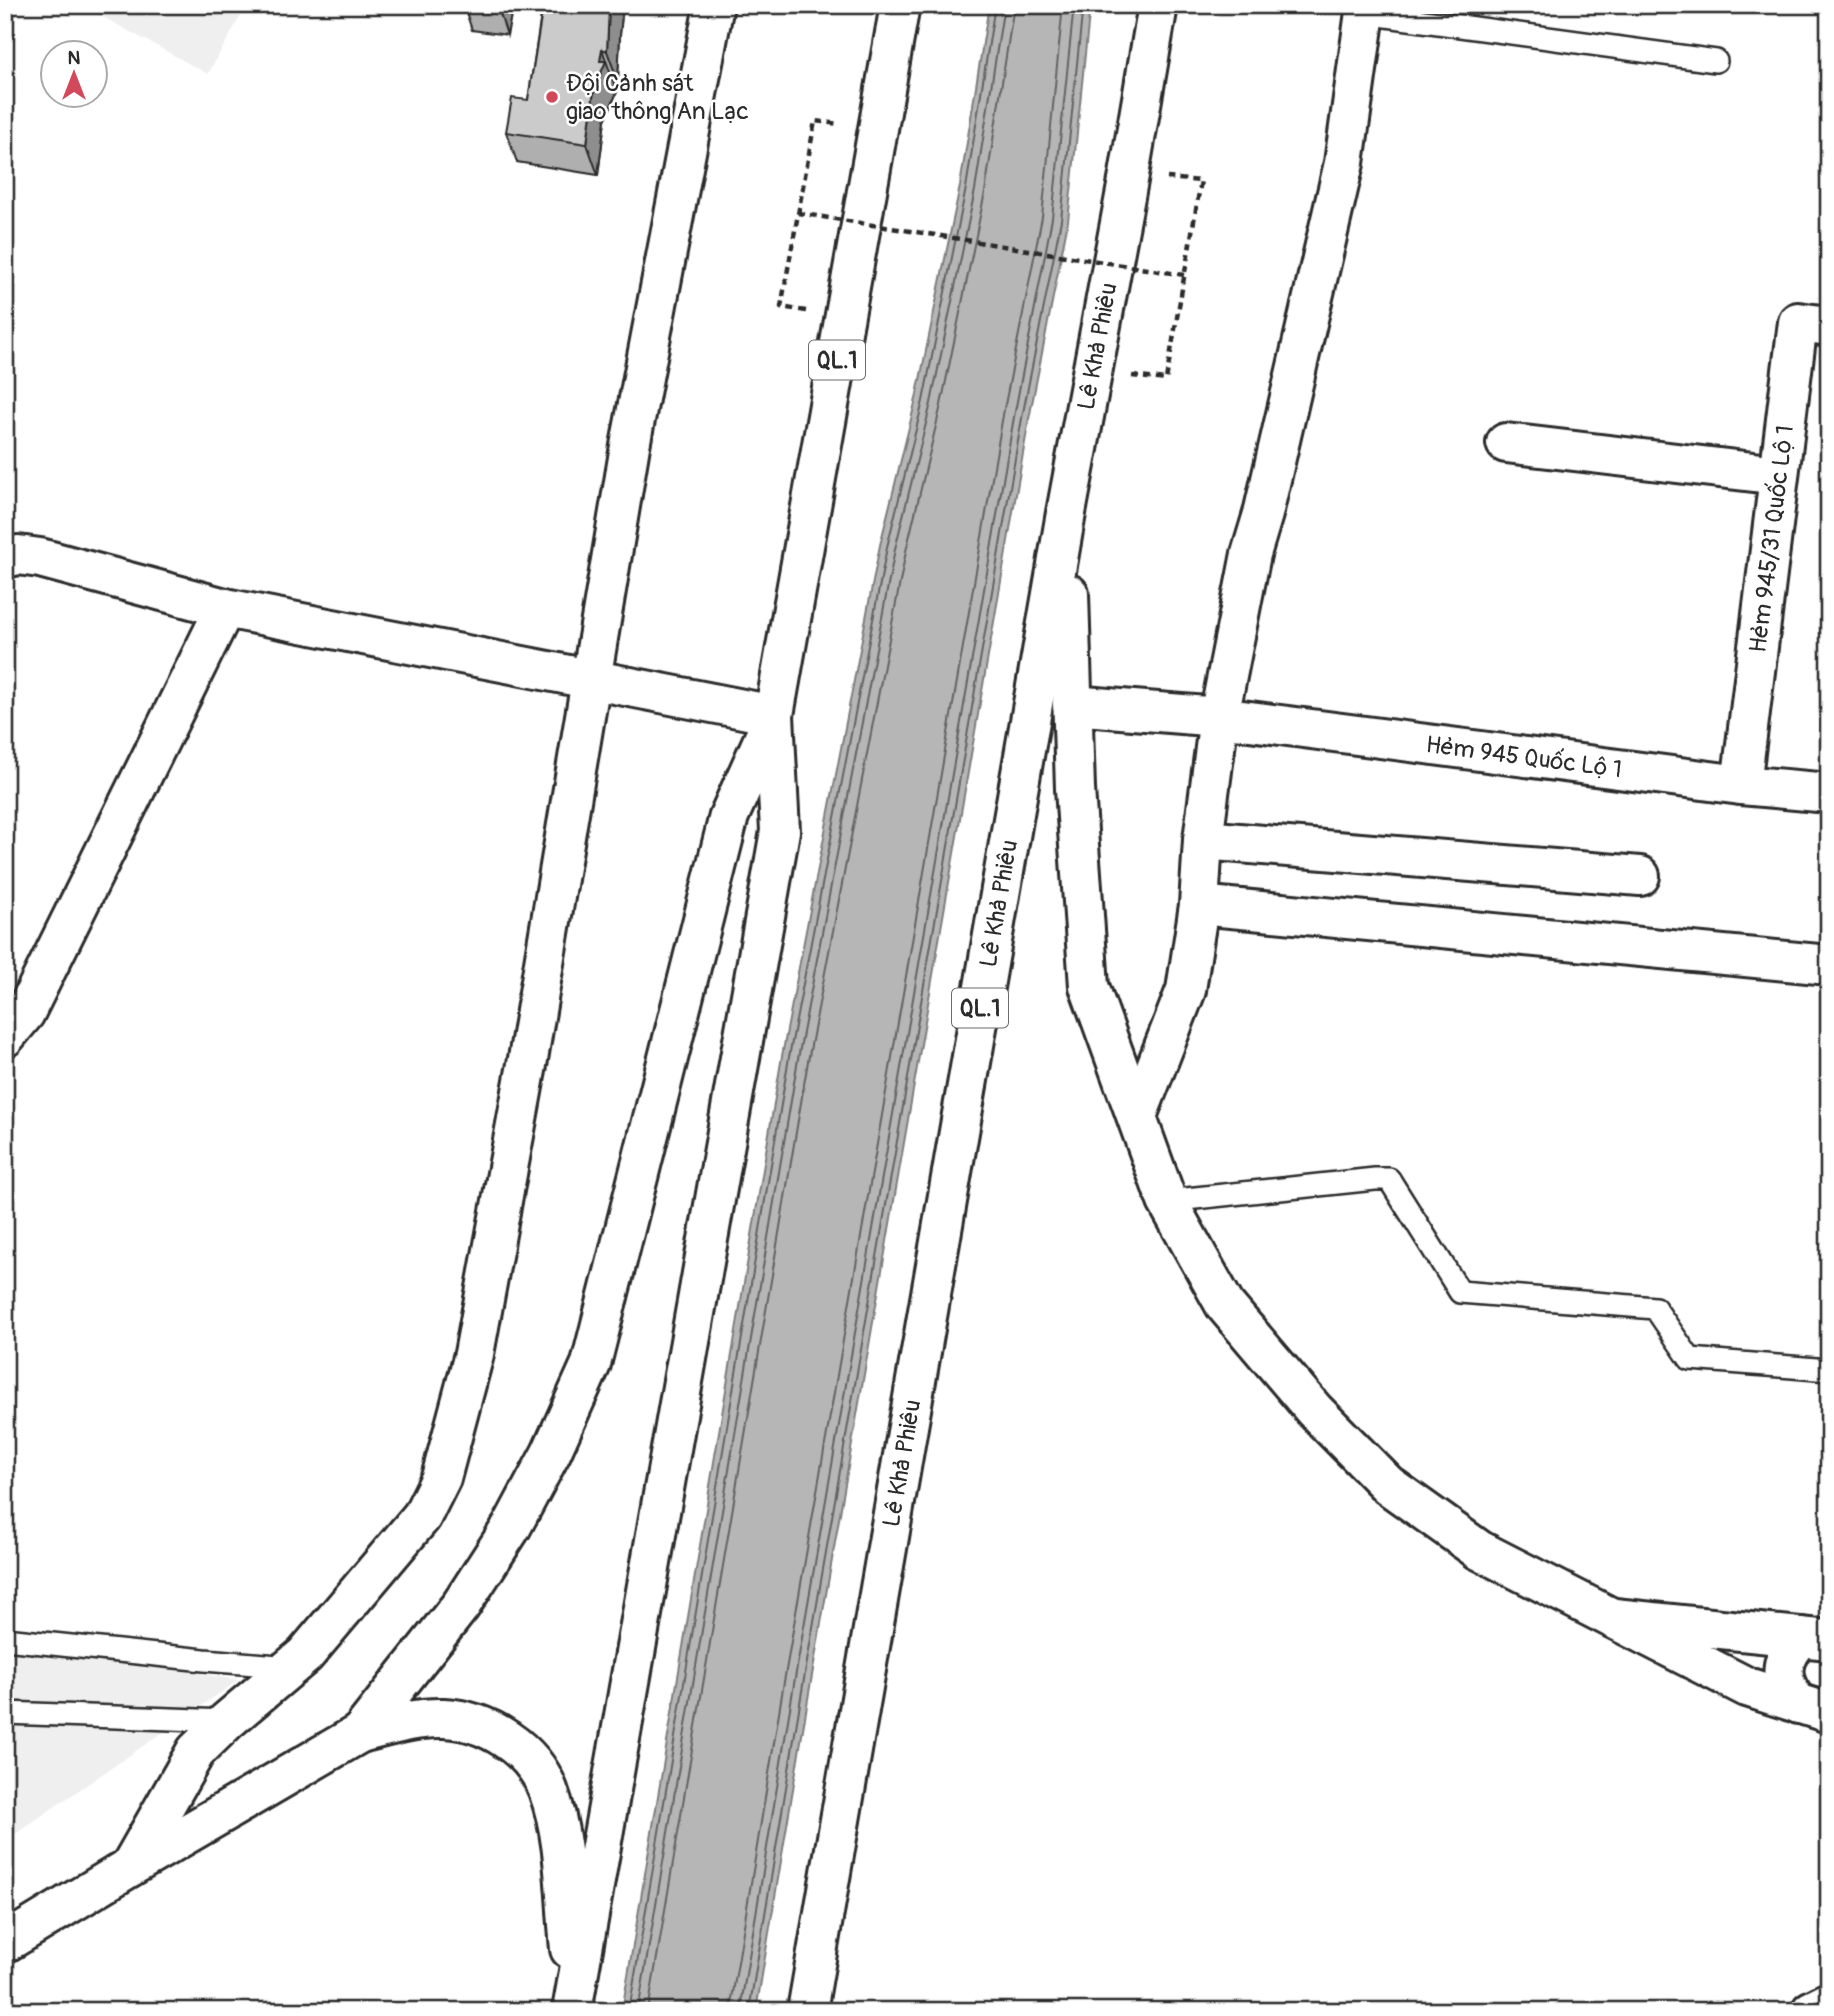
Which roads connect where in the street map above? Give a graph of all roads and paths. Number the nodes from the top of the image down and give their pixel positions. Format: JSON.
{"nodes":[{"id":1,"x":714,"y":5,"type":"edge"},
{"id":2,"x":900,"y":5,"type":"edge"},
{"id":3,"x":1158,"y":5,"type":"edge"},
{"id":4,"x":1366,"y":9,"type":"edge"},
{"id":5,"x":1716,"y":61,"type":"dead end"},
{"id":6,"x":878,"y":130,"type":"junction"},
{"id":7,"x":1129,"y":175,"type":"junction"},
{"id":8,"x":798,"y":213,"type":"junction"},
{"id":9,"x":1184,"y":275,"type":"junction"},
{"id":10,"x":845,"y":316,"type":"junction"},
{"id":11,"x":1829,"y":326,"type":"edge"},
{"id":12,"x":1093,"y":370,"type":"junction"},
{"id":13,"x":1506,"y":443,"type":"dead end"},
{"id":14,"x":1779,"y":475,"type":"junction"},
{"id":15,"x":1066,"y":513,"type":"junction"},
{"id":16,"x":5,"y":558,"type":"edge"},
{"id":17,"x":225,"y":608,"type":"junction"},
{"id":18,"x":590,"y":678,"type":"junction"},
{"id":19,"x":1072,"y":705,"type":"junction"},
{"id":20,"x":774,"y":715,"type":"junction"},
{"id":21,"x":1219,"y":717,"type":"junction"},
{"id":22,"x":1741,"y":785,"type":"junction"},
{"id":23,"x":1829,"y":793,"type":"edge"},
{"id":24,"x":1203,"y":840,"type":"junction"},
{"id":25,"x":1640,"y":876,"type":"dead end"},
{"id":26,"x":1199,"y":905,"type":"junction"},
{"id":27,"x":1829,"y":965,"type":"edge"},
{"id":28,"x":5,"y":1037,"type":"edge"},
{"id":29,"x":1137,"y":1116,"type":"junction"},
{"id":30,"x":1167,"y":1201,"type":"junction"},
{"id":31,"x":1829,"y":1370,"type":"edge"},
{"id":32,"x":1614,"y":1618,"type":"junction"},
{"id":33,"x":5,"y":1639,"type":"edge"},
{"id":34,"x":1815,"y":1639,"type":"edge"},
{"id":35,"x":291,"y":1667,"type":"junction"},
{"id":36,"x":1814,"y":1709,"type":"edge"},
{"id":37,"x":5,"y":1713,"type":"edge"},
{"id":38,"x":227,"y":1721,"type":"junction"},
{"id":39,"x":360,"y":1733,"type":"junction"},
{"id":40,"x":130,"y":1867,"type":"junction"},
{"id":41,"x":5,"y":1943,"type":"edge"},
{"id":42,"x":1829,"y":2002,"type":"edge"},
{"id":43,"x":574,"y":2004,"type":"edge"},
{"id":44,"x":807,"y":2011,"type":"edge"},
{"id":45,"x":1811,"y":2011,"type":"edge"}],
"edges":[{"from":1,"to":18,"type":"main road"},
{"from":2,"to":6,"type":"main road","number":"QL.1"},
{"from":3,"to":7,"type":"main road","name":"Lê Khả Phiêu","number":"QL.1"},
{"from":4,"to":5,"type":"lane"},
{"from":4,"to":21,"type":"main road"},
{"from":6,"to":8,"type":"path"},
{"from":6,"to":10,"type":"main road","number":"QL.1"},
{"from":7,"to":9,"type":"path"},
{"from":7,"to":12,"type":"main road","name":"Lê Khả Phiêu","number":"QL.1"},
{"from":8,"to":9,"type":"path","bridge":true},
{"from":8,"to":10,"type":"path"},
{"from":9,"to":12,"type":"path"},
{"from":10,"to":20,"type":"main road","number":"QL.1"},
{"from":11,"to":14,"type":"main road","name":"Hẻm 945/31 Quốc Lộ 1"},
{"from":12,"to":15,"type":"main road","name":"Lê Khả Phiêu","number":"QL.1"},
{"from":13,"to":14,"type":"main road"},
{"from":14,"to":22,"type":"main road","name":"Hẻm 945/31 Quốc Lộ 1"},
{"from":15,"to":19,"type":"main road"},
{"from":15,"to":44,"type":"main road","name":"Lê Khả Phiêu","number":"QL.1"},
{"from":16,"to":17,"type":"main road"},
{"from":17,"to":18,"type":"main road"},
{"from":17,"to":28,"type":"main road"},
{"from":18,"to":20,"type":"main road"},
{"from":18,"to":35,"type":"main road"},
{"from":19,"to":21,"type":"main road","name":"Hẻm 945 Quốc Lộ 1"},
{"from":19,"to":29,"type":"main road"},
{"from":20,"to":39,"type":"main road"},
{"from":20,"to":43,"type":"main road","number":"QL.1"},
{"from":21,"to":22,"type":"main road","name":"Hẻm 945 Quốc Lộ 1"},
{"from":21,"to":24,"type":"main road"},
{"from":22,"to":23,"type":"main road","name":"Hẻm 945 Quốc Lộ 1"},
{"from":24,"to":25,"type":"main road"},
{"from":24,"to":26,"type":"main road"},
{"from":26,"to":27,"type":"main road"},
{"from":26,"to":29,"type":"main road"},
{"from":29,"to":30,"type":"main road"},
{"from":30,"to":31,"type":"lane"},
{"from":30,"to":32,"type":"main road"},
{"from":32,"to":34,"type":"main road"},
{"from":32,"to":36,"type":"main road"},
{"from":33,"to":35,"type":"lane"},
{"from":34,"to":36,"type":"main road"},
{"from":35,"to":38,"type":"main road"},
{"from":37,"to":38,"type":"lane"},
{"from":38,"to":40,"type":"main road"},
{"from":39,"to":40,"type":"main road"},
{"from":39,"to":43,"type":"main road"},
{"from":40,"to":41,"type":"main road"},
{"from":42,"to":45,"type":"main road"}]}
